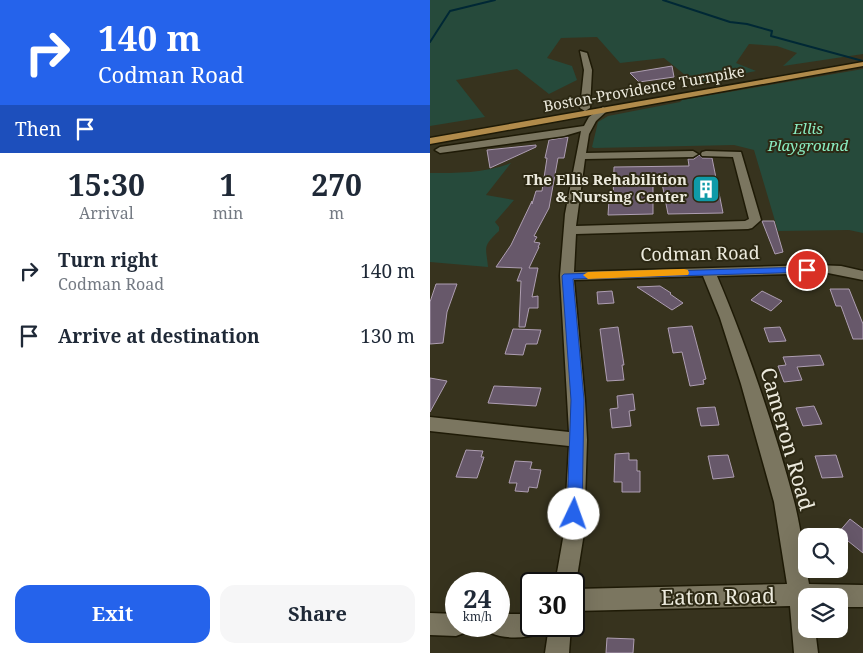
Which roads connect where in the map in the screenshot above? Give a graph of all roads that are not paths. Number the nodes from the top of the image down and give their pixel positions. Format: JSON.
{"nodes":[{"id":1,"x":583,"y":53,"type":"dead end"},
{"id":2,"x":862,"y":63,"type":"edge"},
{"id":3,"x":585,"y":108,"type":"junction"},
{"id":4,"x":603,"y":110,"type":"junction"},
{"id":5,"x":549,"y":120,"type":"junction"},
{"id":6,"x":582,"y":131,"type":"junction"},
{"id":7,"x":430,"y":134,"type":"edge"},
{"id":8,"x":466,"y":134,"type":"junction"},
{"id":9,"x":430,"y":141,"type":"edge"},
{"id":10,"x":468,"y":146,"type":"junction"},
{"id":11,"x":440,"y":150,"type":"dead end"},
{"id":12,"x":693,"y":154,"type":"dead end"},
{"id":13,"x":706,"y":154,"type":"dead end"},
{"id":14,"x":580,"y":156,"type":"junction"},
{"id":15,"x":570,"y":230,"type":"junction"},
{"id":16,"x":708,"y":272,"type":"junction"},
{"id":17,"x":567,"y":276,"type":"junction"},
{"id":18,"x":863,"y":276,"type":"edge"},
{"id":19,"x":430,"y":424,"type":"edge"},
{"id":20,"x":578,"y":440,"type":"junction"},
{"id":21,"x":568,"y":572,"type":"edge"},
{"id":22,"x":799,"y":588,"type":"edge"},
{"id":23,"x":798,"y":595,"type":"edge"},
{"id":24,"x":848,"y":596,"type":"edge"},
{"id":25,"x":863,"y":596,"type":"edge"},
{"id":26,"x":585,"y":600,"type":"edge"},
{"id":27,"x":430,"y":624,"type":"edge"},
{"id":28,"x":445,"y":624,"type":"edge"},
{"id":29,"x":559,"y":637,"type":"edge"},
{"id":30,"x":804,"y":638,"type":"edge"},
{"id":31,"x":557,"y":653,"type":"edge"},
{"id":32,"x":806,"y":653,"type":"edge"}],
"edges":[{"from":1,"to":3,"type":"street"},
{"from":2,"to":3,"type":"main road","name":"Boston-Providence Turnpike"},
{"from":2,"to":4,"type":"main road","name":"Boston-Providence Turnpike"},
{"from":3,"to":7,"type":"main road","name":"Boston-Providence Turnpike"},
{"from":4,"to":5,"type":"main road","name":"Boston-Providence Turnpike"},
{"from":4,"to":6,"type":"street"},
{"from":5,"to":6,"type":"street"},
{"from":5,"to":8,"type":"main road","name":"Boston-Providence Turnpike"},
{"from":6,"to":10,"type":"street"},
{"from":6,"to":14,"type":"street"},
{"from":8,"to":9,"type":"main road","name":"Boston-Providence Turnpike"},
{"from":8,"to":10,"type":"street"},
{"from":10,"to":11,"type":"street"},
{"from":12,"to":14,"type":"street"},
{"from":13,"to":15,"type":"street"},
{"from":14,"to":15,"type":"street"},
{"from":15,"to":17,"type":"street"},
{"from":16,"to":17,"type":"street","name":"Codman Road"},
{"from":16,"to":18,"type":"street","name":"Codman Road"},
{"from":16,"to":22,"type":"street","name":"Cameron Road"},
{"from":17,"to":20,"type":"street"},
{"from":19,"to":20,"type":"street"},
{"from":20,"to":21,"type":"street"},
{"from":23,"to":26,"type":"street","name":"Eaton Road"},
{"from":24,"to":25,"type":"street","name":"Eaton Road"},
{"from":27,"to":28,"type":"street"},
{"from":29,"to":31,"type":"street"},
{"from":30,"to":32,"type":"street","name":"Cameron Road"}]}
